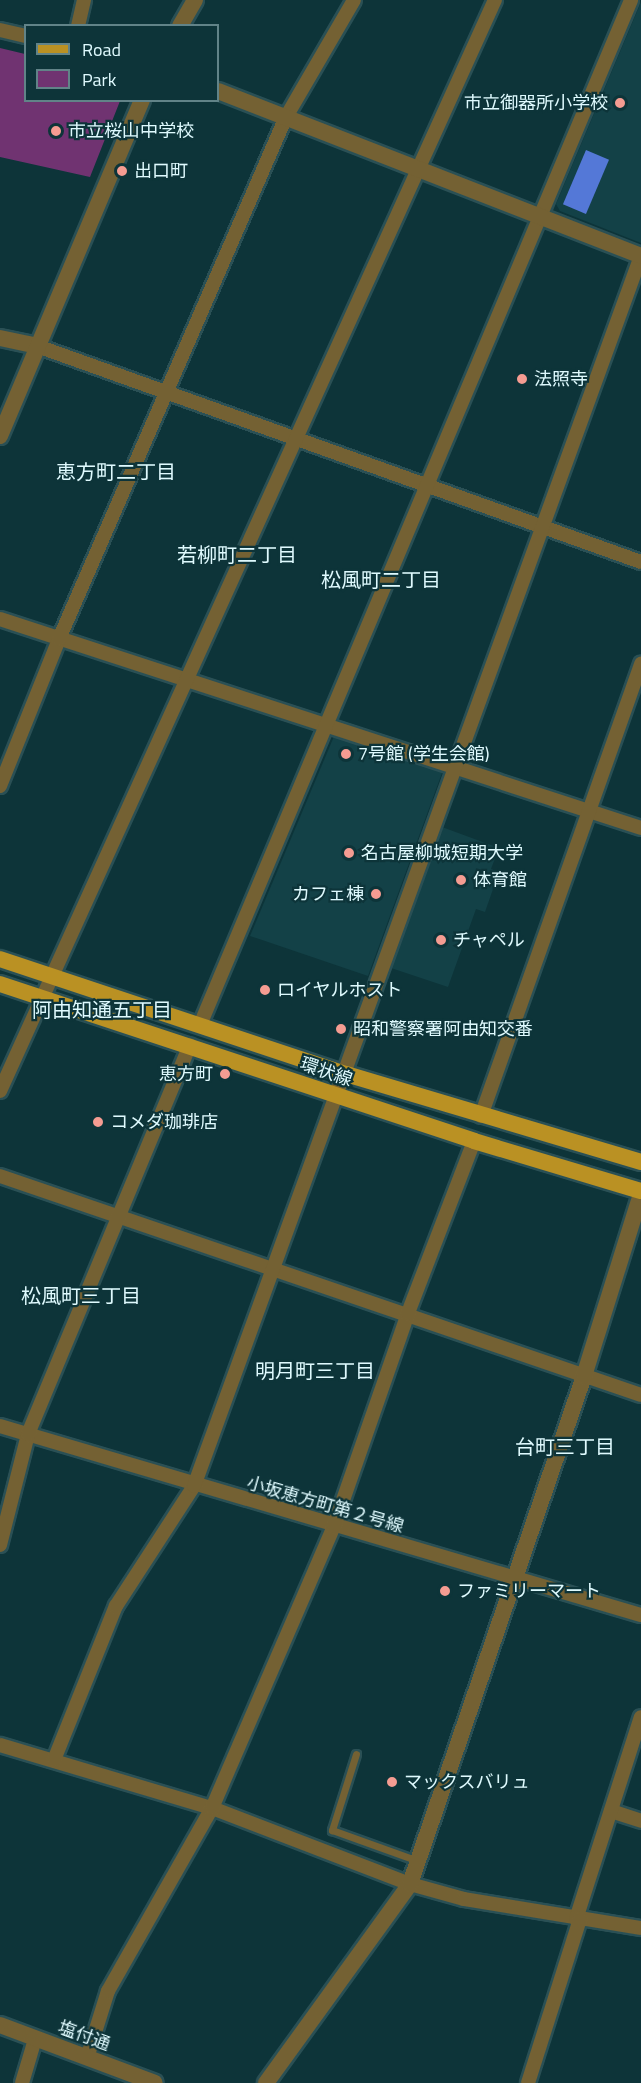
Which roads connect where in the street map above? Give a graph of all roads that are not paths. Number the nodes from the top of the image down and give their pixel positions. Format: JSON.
{"nodes":[{"id":1,"x":84,"y":0,"type":"edge"},
{"id":2,"x":195,"y":0,"type":"edge"},
{"id":3,"x":354,"y":0,"type":"edge"},
{"id":4,"x":495,"y":0,"type":"edge"},
{"id":5,"x":632,"y":0,"type":"edge"},
{"id":6,"x":78,"y":24,"type":"edge"},
{"id":7,"x":181,"y":24,"type":"edge"},
{"id":8,"x":0,"y":30,"type":"edge"},
{"id":9,"x":24,"y":36,"type":"edge"},
{"id":10,"x":219,"y":91,"type":"edge"},
{"id":11,"x":141,"y":102,"type":"edge"},
{"id":12,"x":286,"y":117,"type":"junction"},
{"id":13,"x":418,"y":169,"type":"junction"},
{"id":14,"x":542,"y":217,"type":"junction"},
{"id":15,"x":641,"y":256,"type":"edge"},
{"id":16,"x":0,"y":338,"type":"edge"},
{"id":17,"x":37,"y":346,"type":"junction"},
{"id":18,"x":165,"y":391,"type":"junction"},
{"id":19,"x":0,"y":436,"type":"edge"},
{"id":20,"x":295,"y":438,"type":"junction"},
{"id":21,"x":427,"y":483,"type":"junction"},
{"id":22,"x":541,"y":525,"type":"junction"},
{"id":23,"x":641,"y":562,"type":"edge"},
{"id":24,"x":0,"y":619,"type":"edge"},
{"id":25,"x":59,"y":639,"type":"junction"},
{"id":26,"x":641,"y":663,"type":"edge"},
{"id":27,"x":186,"y":681,"type":"junction"},
{"id":28,"x":328,"y":725,"type":"junction"},
{"id":29,"x":455,"y":768,"type":"junction"},
{"id":30,"x":0,"y":786,"type":"edge"},
{"id":31,"x":587,"y":811,"type":"junction"},
{"id":32,"x":641,"y":828,"type":"edge"},
{"id":33,"x":0,"y":959,"type":"edge"},
{"id":34,"x":51,"y":978,"type":"junction"},
{"id":35,"x":0,"y":984,"type":"edge"},
{"id":36,"x":42,"y":999,"type":"junction"},
{"id":37,"x":200,"y":1025,"type":"junction"},
{"id":38,"x":190,"y":1045,"type":"junction"},
{"id":39,"x":346,"y":1074,"type":"junction"},
{"id":40,"x":0,"y":1091,"type":"edge"},
{"id":41,"x":338,"y":1096,"type":"junction"},
{"id":42,"x":481,"y":1116,"type":"junction"},
{"id":43,"x":474,"y":1141,"type":"junction"},
{"id":44,"x":641,"y":1162,"type":"edge"},
{"id":45,"x":0,"y":1176,"type":"edge"},
{"id":46,"x":641,"y":1192,"type":"edge"},
{"id":47,"x":121,"y":1218,"type":"junction"},
{"id":48,"x":273,"y":1268,"type":"junction"},
{"id":49,"x":408,"y":1313,"type":"junction"},
{"id":50,"x":584,"y":1376,"type":"junction"},
{"id":51,"x":641,"y":1395,"type":"edge"},
{"id":52,"x":0,"y":1426,"type":"edge"},
{"id":53,"x":28,"y":1434,"type":"junction"},
{"id":54,"x":194,"y":1486,"type":"junction"},
{"id":55,"x":334,"y":1526,"type":"junction"},
{"id":56,"x":0,"y":1545,"type":"edge"},
{"id":57,"x":516,"y":1580,"type":"junction"},
{"id":58,"x":641,"y":1615,"type":"edge"},
{"id":59,"x":641,"y":1717,"type":"edge"},
{"id":60,"x":0,"y":1745,"type":"edge"},
{"id":61,"x":356,"y":1754,"type":"dead end"},
{"id":62,"x":54,"y":1760,"type":"junction"},
{"id":63,"x":212,"y":1808,"type":"junction"},
{"id":64,"x":611,"y":1811,"type":"junction"},
{"id":65,"x":641,"y":1821,"type":"edge"},
{"id":66,"x":418,"y":1861,"type":"junction"},
{"id":67,"x":410,"y":1884,"type":"junction"},
{"id":68,"x":578,"y":1919,"type":"junction"},
{"id":69,"x":641,"y":1928,"type":"edge"},
{"id":70,"x":0,"y":2025,"type":"edge"},
{"id":71,"x":35,"y":2038,"type":"junction"},
{"id":72,"x":87,"y":2058,"type":"junction"},
{"id":73,"x":134,"y":2079,"type":"edge"},
{"id":74,"x":22,"y":2083,"type":"edge"},
{"id":75,"x":154,"y":2083,"type":"edge"},
{"id":76,"x":266,"y":2083,"type":"edge"},
{"id":77,"x":528,"y":2083,"type":"edge"}],
"edges":[{"from":1,"to":6,"type":"street"},
{"from":2,"to":7,"type":"street"},
{"from":3,"to":12,"type":"street"},
{"from":4,"to":13,"type":"street"},
{"from":5,"to":14,"type":"street"},
{"from":8,"to":9,"type":"street"},
{"from":10,"to":12,"type":"street"},
{"from":11,"to":17,"type":"street"},
{"from":12,"to":13,"type":"street"},
{"from":12,"to":18,"type":"street"},
{"from":13,"to":14,"type":"street"},
{"from":13,"to":20,"type":"street"},
{"from":14,"to":15,"type":"street"},
{"from":14,"to":21,"type":"street"},
{"from":15,"to":22,"type":"street"},
{"from":16,"to":17,"type":"street"},
{"from":17,"to":18,"type":"street"},
{"from":17,"to":19,"type":"street"},
{"from":18,"to":20,"type":"street"},
{"from":18,"to":25,"type":"street"},
{"from":20,"to":21,"type":"street"},
{"from":20,"to":27,"type":"street"},
{"from":21,"to":22,"type":"street"},
{"from":21,"to":28,"type":"street"},
{"from":22,"to":23,"type":"street"},
{"from":22,"to":29,"type":"street"},
{"from":24,"to":25,"type":"street"},
{"from":25,"to":27,"type":"street"},
{"from":25,"to":30,"type":"street"},
{"from":26,"to":31,"type":"street"},
{"from":27,"to":28,"type":"street"},
{"from":27,"to":34,"type":"street"},
{"from":28,"to":29,"type":"street"},
{"from":28,"to":37,"type":"street"},
{"from":29,"to":31,"type":"street"},
{"from":29,"to":39,"type":"street"},
{"from":31,"to":32,"type":"street"},
{"from":31,"to":42,"type":"street"},
{"from":33,"to":34,"type":"main road","name":"環状線"},
{"from":34,"to":36,"type":"street"},
{"from":34,"to":37,"type":"main road","name":"環状線"},
{"from":35,"to":36,"type":"main road","name":"環状線"},
{"from":36,"to":38,"type":"main road","name":"環状線"},
{"from":36,"to":40,"type":"street"},
{"from":37,"to":39,"type":"main road","name":"環状線"},
{"from":38,"to":41,"type":"main road","name":"環状線"},
{"from":38,"to":47,"type":"street"},
{"from":39,"to":41,"type":"street"},
{"from":39,"to":42,"type":"main road","name":"環状線"},
{"from":41,"to":43,"type":"main road","name":"環状線"},
{"from":41,"to":48,"type":"street"},
{"from":42,"to":44,"type":"main road","name":"環状線"},
{"from":43,"to":46,"type":"main road","name":"環状線"},
{"from":43,"to":49,"type":"street"},
{"from":45,"to":47,"type":"street"},
{"from":46,"to":50,"type":"street"},
{"from":47,"to":48,"type":"street"},
{"from":47,"to":53,"type":"street"},
{"from":48,"to":49,"type":"street"},
{"from":48,"to":54,"type":"street"},
{"from":49,"to":50,"type":"street"},
{"from":49,"to":55,"type":"street"},
{"from":50,"to":51,"type":"street"},
{"from":50,"to":57,"type":"street"},
{"from":52,"to":53,"type":"street","name":"小坂恵方町第２号線"},
{"from":53,"to":54,"type":"street","name":"小坂恵方町第２号線"},
{"from":53,"to":56,"type":"street"},
{"from":54,"to":55,"type":"street","name":"小坂恵方町第２号線"},
{"from":54,"to":62,"type":"street"},
{"from":55,"to":57,"type":"street","name":"小坂恵方町第２号線"},
{"from":55,"to":63,"type":"street"},
{"from":57,"to":58,"type":"street","name":"小坂恵方町第２号線"},
{"from":57,"to":66,"type":"street"},
{"from":59,"to":64,"type":"street"},
{"from":60,"to":62,"type":"street"},
{"from":61,"to":66,"type":"lane"},
{"from":62,"to":63,"type":"street"},
{"from":63,"to":67,"type":"street"},
{"from":63,"to":72,"type":"street"},
{"from":64,"to":65,"type":"street"},
{"from":64,"to":68,"type":"street"},
{"from":66,"to":67,"type":"street"},
{"from":67,"to":68,"type":"street"},
{"from":67,"to":76,"type":"street"},
{"from":68,"to":69,"type":"street"},
{"from":68,"to":77,"type":"street"},
{"from":70,"to":71,"type":"street","name":"塩付通"},
{"from":71,"to":72,"type":"street","name":"塩付通"},
{"from":71,"to":74,"type":"street"},
{"from":72,"to":73,"type":"street","name":"塩付通"},
{"from":73,"to":75,"type":"street","name":"塩付通"}]}
